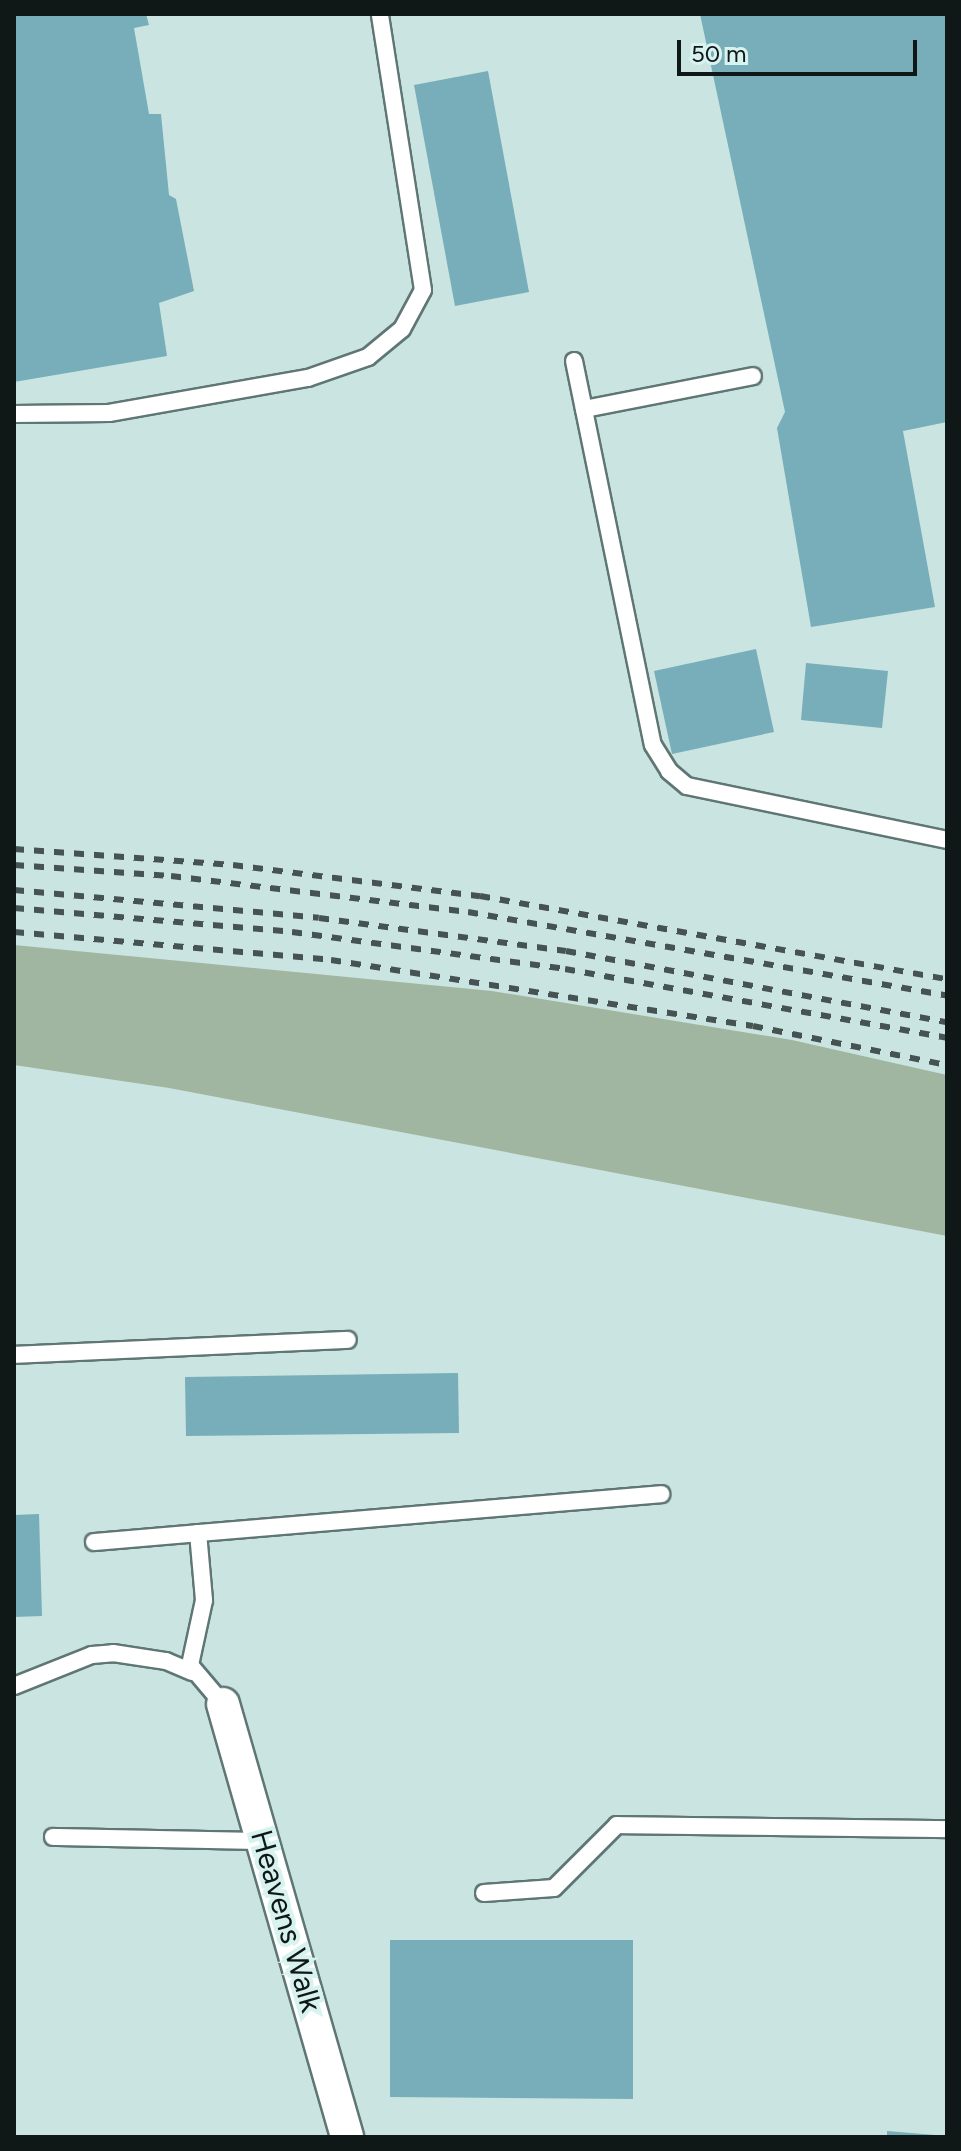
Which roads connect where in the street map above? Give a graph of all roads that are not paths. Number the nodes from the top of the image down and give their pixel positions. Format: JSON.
{"nodes":[{"id":1,"x":380,"y":14,"type":"edge"},
{"id":2,"x":574,"y":361,"type":"dead end"},
{"id":3,"x":753,"y":376,"type":"dead end"},
{"id":4,"x":584,"y":409,"type":"junction"},
{"id":5,"x":14,"y":414,"type":"edge"},
{"id":6,"x":947,"y":840,"type":"edge"},
{"id":7,"x":348,"y":1340,"type":"dead end"},
{"id":8,"x":14,"y":1355,"type":"edge"},
{"id":9,"x":661,"y":1494,"type":"dead end"},
{"id":10,"x":198,"y":1533,"type":"junction"},
{"id":11,"x":94,"y":1542,"type":"dead end"},
{"id":12,"x":192,"y":1672,"type":"junction"},
{"id":13,"x":14,"y":1686,"type":"edge"},
{"id":14,"x":223,"y":1704,"type":"joint"},
{"id":15,"x":947,"y":1829,"type":"edge"},
{"id":16,"x":53,"y":1837,"type":"dead end"},
{"id":17,"x":263,"y":1841,"type":"junction"},
{"id":18,"x":484,"y":1893,"type":"dead end"},
{"id":19,"x":347,"y":2137,"type":"edge"}],
"edges":[{"from":1,"to":5,"type":"lane"},
{"from":2,"to":4,"type":"lane"},
{"from":3,"to":4,"type":"lane"},
{"from":4,"to":6,"type":"lane"},
{"from":7,"to":8,"type":"lane"},
{"from":9,"to":10,"type":"lane"},
{"from":10,"to":11,"type":"lane"},
{"from":10,"to":12,"type":"lane"},
{"from":12,"to":13,"type":"lane"},
{"from":12,"to":14,"type":"lane"},
{"from":14,"to":17,"type":"street","name":"Heavens Walk"},
{"from":15,"to":18,"type":"lane"},
{"from":16,"to":17,"type":"lane"},
{"from":17,"to":19,"type":"street","name":"Heavens Walk"}]}
